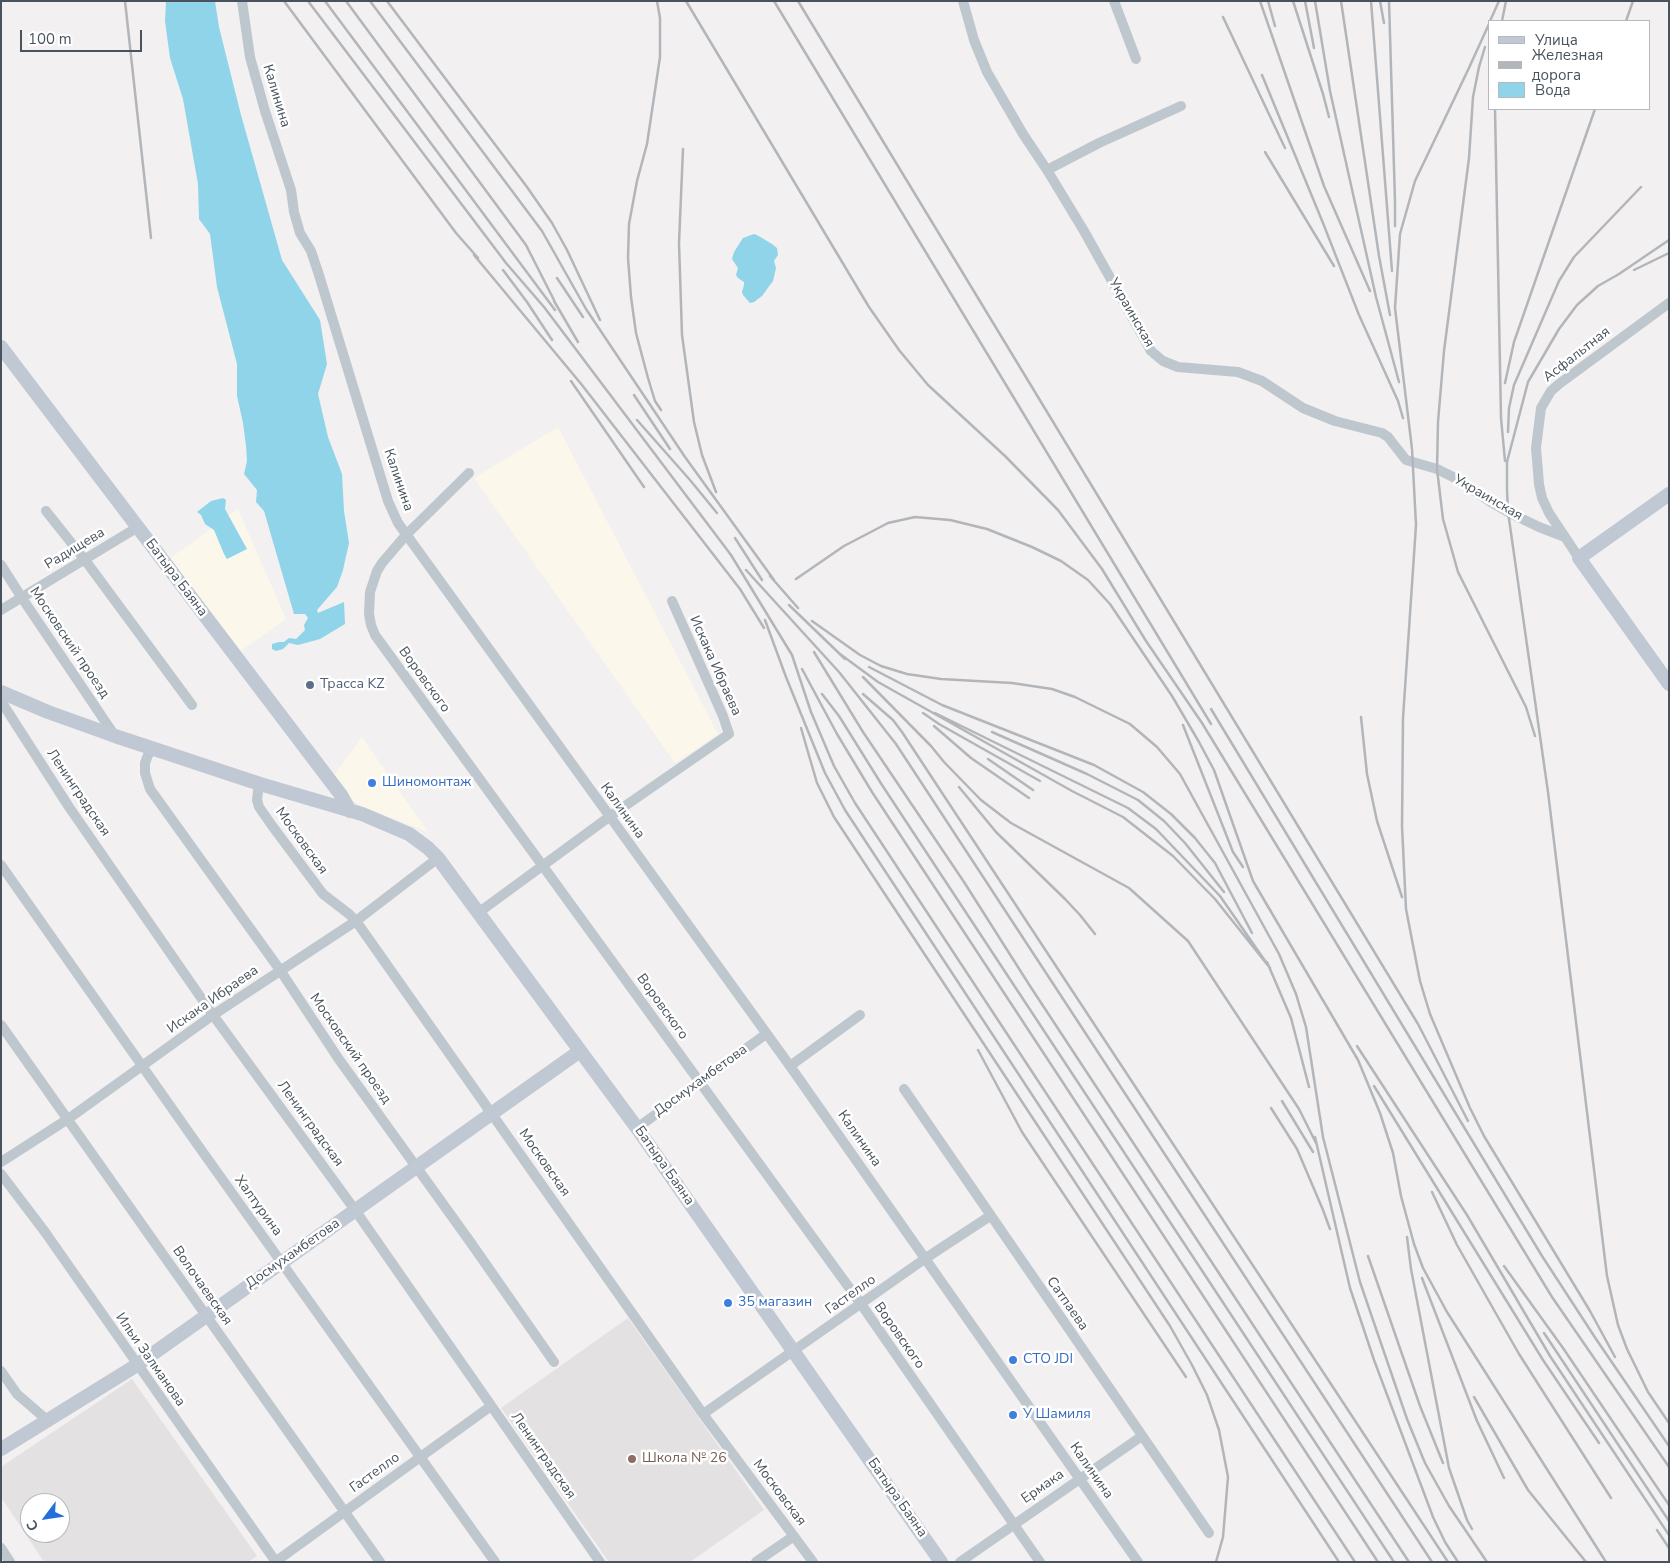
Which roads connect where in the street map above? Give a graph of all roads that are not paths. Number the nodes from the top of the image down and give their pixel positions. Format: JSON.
{"nodes":[{"id":1,"x":242,"y":1,"type":"edge"},
{"id":2,"x":1114,"y":1,"type":"edge"},
{"id":3,"x":962,"y":2,"type":"edge"},
{"id":4,"x":1136,"y":59,"type":"dead end"},
{"id":5,"x":1181,"y":106,"type":"dead end"},
{"id":6,"x":1047,"y":170,"type":"junction"},
{"id":7,"x":1669,"y":303,"type":"edge"},
{"id":8,"x":1,"y":346,"type":"edge"},
{"id":9,"x":469,"y":473,"type":"dead end"},
{"id":10,"x":1669,"y":494,"type":"edge"},
{"id":11,"x":46,"y":511,"type":"dead end"},
{"id":12,"x":138,"y":527,"type":"junction"},
{"id":13,"x":406,"y":535,"type":"junction"},
{"id":14,"x":1565,"y":537,"type":"junction"},
{"id":15,"x":1579,"y":558,"type":"junction"},
{"id":16,"x":85,"y":560,"type":"junction"},
{"id":17,"x":1,"y":565,"type":"edge"},
{"id":18,"x":22,"y":598,"type":"junction"},
{"id":19,"x":672,"y":602,"type":"dead end"},
{"id":20,"x":1,"y":610,"type":"edge"},
{"id":21,"x":1669,"y":684,"type":"edge"},
{"id":22,"x":1,"y":692,"type":"edge"},
{"id":23,"x":1,"y":701,"type":"edge"},
{"id":24,"x":192,"y":705,"type":"dead end"},
{"id":25,"x":115,"y":736,"type":"junction"},
{"id":26,"x":154,"y":748,"type":"junction"},
{"id":27,"x":260,"y":784,"type":"junction"},
{"id":28,"x":350,"y":810,"type":"junction"},
{"id":29,"x":610,"y":817,"type":"junction"},
{"id":30,"x":438,"y":858,"type":"junction"},
{"id":31,"x":1,"y":865,"type":"edge"},
{"id":32,"x":543,"y":866,"type":"junction"},
{"id":33,"x":478,"y":914,"type":"junction"},
{"id":34,"x":356,"y":921,"type":"junction"},
{"id":35,"x":280,"y":970,"type":"junction"},
{"id":36,"x":214,"y":1015,"type":"junction"},
{"id":37,"x":860,"y":1015,"type":"dead end"},
{"id":38,"x":1,"y":1025,"type":"edge"},
{"id":39,"x":766,"y":1034,"type":"junction"},
{"id":40,"x":580,"y":1051,"type":"junction"},
{"id":41,"x":790,"y":1066,"type":"junction"},
{"id":42,"x":142,"y":1067,"type":"junction"},
{"id":43,"x":700,"y":1082,"type":"junction"},
{"id":44,"x":904,"y":1089,"type":"dead end"},
{"id":45,"x":492,"y":1114,"type":"junction"},
{"id":46,"x":68,"y":1119,"type":"junction"},
{"id":47,"x":637,"y":1128,"type":"junction"},
{"id":48,"x":1,"y":1162,"type":"edge"},
{"id":49,"x":416,"y":1167,"type":"junction"},
{"id":50,"x":1,"y":1174,"type":"edge"},
{"id":51,"x":354,"y":1210,"type":"junction"},
{"id":52,"x":990,"y":1216,"type":"junction"},
{"id":53,"x":926,"y":1258,"type":"junction"},
{"id":54,"x":281,"y":1262,"type":"junction"},
{"id":55,"x":861,"y":1304,"type":"junction"},
{"id":56,"x":206,"y":1316,"type":"junction"},
{"id":57,"x":795,"y":1351,"type":"junction"},
{"id":58,"x":554,"y":1362,"type":"dead end"},
{"id":59,"x":137,"y":1365,"type":"junction"},
{"id":60,"x":1,"y":1371,"type":"edge"},
{"id":61,"x":491,"y":1406,"type":"junction"},
{"id":62,"x":703,"y":1414,"type":"junction"},
{"id":63,"x":47,"y":1420,"type":"junction"},
{"id":64,"x":1142,"y":1436,"type":"junction"},
{"id":65,"x":1,"y":1449,"type":"edge"},
{"id":66,"x":420,"y":1458,"type":"junction"},
{"id":67,"x":1079,"y":1479,"type":"junction"},
{"id":68,"x":345,"y":1512,"type":"junction"},
{"id":69,"x":1014,"y":1524,"type":"junction"},
{"id":70,"x":1209,"y":1533,"type":"dead end"},
{"id":71,"x":794,"y":1536,"type":"junction"},
{"id":72,"x":1,"y":1548,"type":"edge"},
{"id":73,"x":10,"y":1562,"type":"edge"},
{"id":74,"x":275,"y":1562,"type":"edge"},
{"id":75,"x":380,"y":1562,"type":"edge"},
{"id":76,"x":495,"y":1562,"type":"edge"},
{"id":77,"x":600,"y":1562,"type":"edge"},
{"id":78,"x":756,"y":1562,"type":"edge"},
{"id":79,"x":813,"y":1562,"type":"edge"},
{"id":80,"x":942,"y":1562,"type":"edge"},
{"id":81,"x":960,"y":1562,"type":"edge"},
{"id":82,"x":1040,"y":1562,"type":"edge"},
{"id":83,"x":1138,"y":1562,"type":"edge"}],
"edges":[{"from":1,"to":13,"type":"street","name":"Калинина"},
{"from":2,"to":4,"type":"street"},
{"from":3,"to":6,"type":"street","name":"Украинская"},
{"from":5,"to":6,"type":"street"},
{"from":6,"to":14,"type":"street","name":"Украинская"},
{"from":7,"to":14,"type":"street","name":"Асфальтная"},
{"from":8,"to":12,"type":"street","name":"Батыра Баяна"},
{"from":9,"to":13,"type":"street","name":"Воровского"},
{"from":10,"to":15,"type":"street"},
{"from":11,"to":16,"type":"street"},
{"from":12,"to":16,"type":"street","name":"Радищева"},
{"from":12,"to":28,"type":"street","name":"Батыра Баяна"},
{"from":13,"to":29,"type":"street","name":"Калинина"},
{"from":13,"to":32,"type":"street","name":"Воровского"},
{"from":14,"to":15,"type":"street","name":"Асфальтная"},
{"from":15,"to":21,"type":"street"},
{"from":16,"to":18,"type":"street","name":"Радищева"},
{"from":16,"to":24,"type":"street"},
{"from":17,"to":18,"type":"street","name":"Московский проезд"},
{"from":18,"to":20,"type":"street","name":"Радищева"},
{"from":18,"to":25,"type":"street","name":"Московский проезд"},
{"from":19,"to":29,"type":"street","name":"Искака Ибраева"},
{"from":22,"to":25,"type":"street","name":"Батыра Баяна"},
{"from":23,"to":36,"type":"street","name":"Ленинградская"},
{"from":25,"to":26,"type":"street","name":"Батыра Баяна"},
{"from":26,"to":27,"type":"street","name":"Батыра Баяна"},
{"from":26,"to":35,"type":"street","name":"Московский проезд"},
{"from":27,"to":28,"type":"street","name":"Батыра Баяна"},
{"from":27,"to":34,"type":"street","name":"Московская"},
{"from":28,"to":30,"type":"street","name":"Батыра Баяна"},
{"from":29,"to":32,"type":"street","name":"Искака Ибраева"},
{"from":29,"to":39,"type":"street","name":"Калинина"},
{"from":30,"to":33,"type":"street","name":"Батыра Баяна"},
{"from":30,"to":34,"type":"street","name":"Искака Ибраева"},
{"from":31,"to":42,"type":"street","name":"Халтурина"},
{"from":32,"to":33,"type":"street","name":"Искака Ибраева"},
{"from":32,"to":43,"type":"street","name":"Воровского"},
{"from":33,"to":40,"type":"street","name":"Батыра Баяна"},
{"from":34,"to":35,"type":"street","name":"Искака Ибраева"},
{"from":34,"to":45,"type":"street","name":"Московская"},
{"from":35,"to":36,"type":"street","name":"Искака Ибраева"},
{"from":35,"to":49,"type":"street","name":"Московский проезд"},
{"from":36,"to":42,"type":"street","name":"Искака Ибраева"},
{"from":36,"to":51,"type":"street","name":"Ленинградская"},
{"from":37,"to":41,"type":"street"},
{"from":38,"to":46,"type":"street","name":"Волочаевская"},
{"from":39,"to":41,"type":"street","name":"Калинина"},
{"from":39,"to":43,"type":"street","name":"Досмухамбетова"},
{"from":40,"to":45,"type":"street","name":"Досмухамбетова"},
{"from":40,"to":47,"type":"street","name":"Батыра Баяна"},
{"from":41,"to":53,"type":"street","name":"Калинина"},
{"from":42,"to":46,"type":"street","name":"Искака Ибраева"},
{"from":42,"to":54,"type":"street","name":"Халтурина"},
{"from":43,"to":47,"type":"street","name":"Досмухамбетова"},
{"from":43,"to":55,"type":"street","name":"Воровского"},
{"from":44,"to":52,"type":"street","name":"Сатпаева"},
{"from":45,"to":49,"type":"street","name":"Досмухамбетова"},
{"from":45,"to":62,"type":"street","name":"Московская"},
{"from":46,"to":48,"type":"street","name":"Искака Ибраева"},
{"from":46,"to":56,"type":"street","name":"Волочаевская"},
{"from":47,"to":57,"type":"street","name":"Батыра Баяна"},
{"from":49,"to":51,"type":"street","name":"Досмухамбетова"},
{"from":49,"to":58,"type":"street","name":"Московский проезд"},
{"from":50,"to":59,"type":"street","name":"Ильи Залманова"},
{"from":51,"to":54,"type":"street","name":"Досмухамбетова"},
{"from":51,"to":61,"type":"street","name":"Ленинградская"},
{"from":52,"to":53,"type":"street","name":"Гастелло"},
{"from":52,"to":64,"type":"street","name":"Сатпаева"},
{"from":53,"to":55,"type":"street","name":"Гастелло"},
{"from":53,"to":67,"type":"street","name":"Калинина"},
{"from":54,"to":56,"type":"street","name":"Досмухамбетова"},
{"from":54,"to":66,"type":"street","name":"Халтурина"},
{"from":55,"to":57,"type":"street","name":"Гастелло"},
{"from":55,"to":69,"type":"street","name":"Воровского"},
{"from":56,"to":59,"type":"street","name":"Досмухамбетова"},
{"from":56,"to":68,"type":"street","name":"Волочаевская"},
{"from":57,"to":62,"type":"street","name":"Гастелло"},
{"from":57,"to":80,"type":"street","name":"Батыра Баяна"},
{"from":59,"to":63,"type":"street","name":"Досмухамбетова"},
{"from":59,"to":74,"type":"street","name":"Ильи Залманова"},
{"from":60,"to":63,"type":"street"},
{"from":61,"to":66,"type":"street","name":"Гастелло"},
{"from":61,"to":77,"type":"street","name":"Ленинградская"},
{"from":62,"to":71,"type":"street","name":"Московская"},
{"from":63,"to":65,"type":"street","name":"Досмухамбетова"},
{"from":64,"to":67,"type":"street","name":"Ермака"},
{"from":64,"to":70,"type":"street","name":"Сатпаева"},
{"from":66,"to":68,"type":"street","name":"Гастелло"},
{"from":66,"to":76,"type":"street","name":"Халтурина"},
{"from":67,"to":69,"type":"street","name":"Ермака"},
{"from":67,"to":83,"type":"street","name":"Калинина"},
{"from":68,"to":74,"type":"street","name":"Гастелло"},
{"from":68,"to":75,"type":"street","name":"Волочаевская"},
{"from":69,"to":81,"type":"street","name":"Ермака"},
{"from":69,"to":82,"type":"street","name":"Воровского"},
{"from":71,"to":78,"type":"street"},
{"from":71,"to":79,"type":"street","name":"Московская"},
{"from":72,"to":73,"type":"street"}]}
